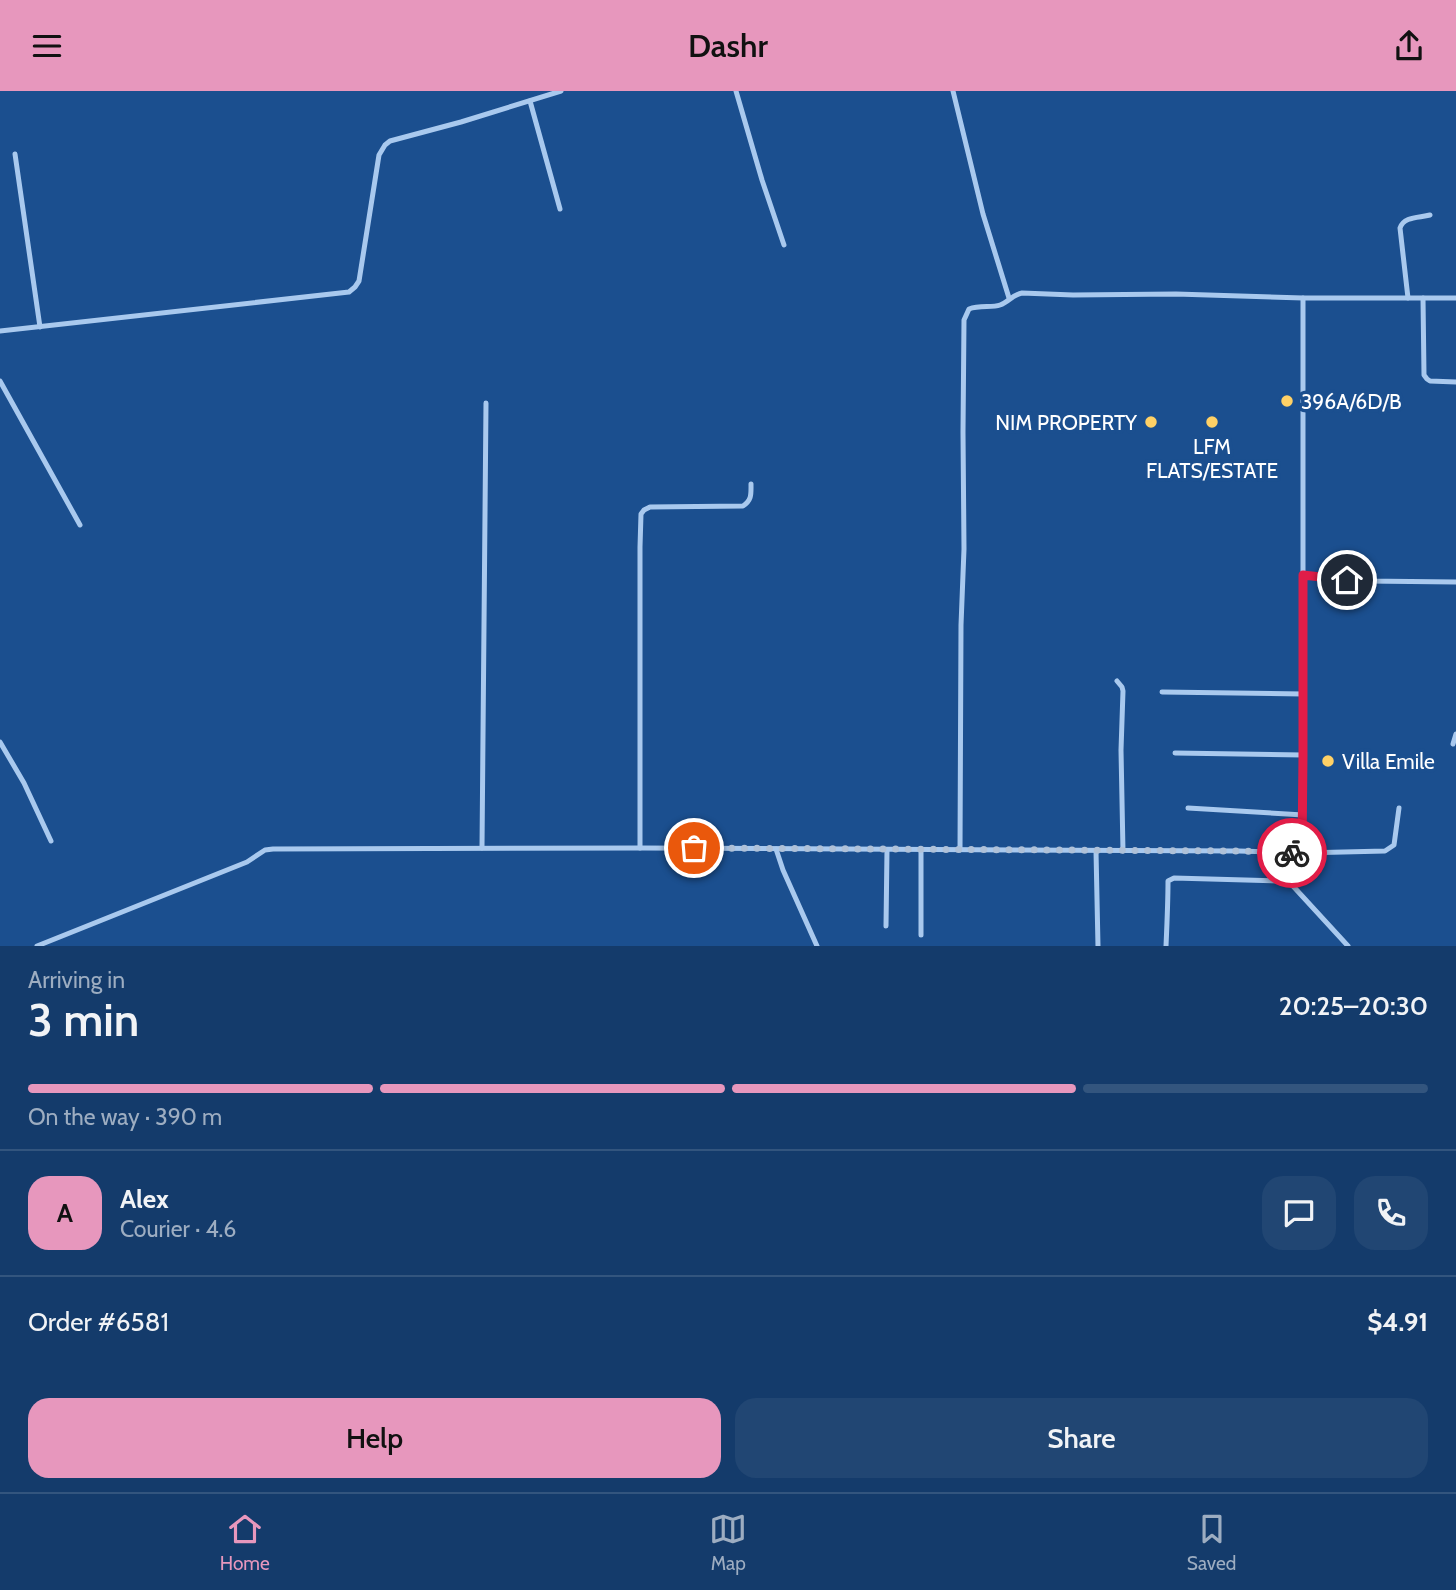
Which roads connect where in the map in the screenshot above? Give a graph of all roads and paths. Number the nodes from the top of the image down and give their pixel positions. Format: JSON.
{"nodes":[{"id":1,"x":561,"y":91,"type":"edge"},
{"id":2,"x":736,"y":91,"type":"edge"},
{"id":3,"x":953,"y":91,"type":"edge"},
{"id":4,"x":530,"y":101,"type":"junction"},
{"id":5,"x":15,"y":154,"type":"dead end"},
{"id":6,"x":560,"y":209,"type":"dead end"},
{"id":7,"x":1430,"y":215,"type":"dead end"},
{"id":8,"x":784,"y":245,"type":"dead end"},
{"id":9,"x":1009,"y":298,"type":"junction"},
{"id":10,"x":1303,"y":298,"type":"junction"},
{"id":11,"x":1408,"y":298,"type":"junction"},
{"id":12,"x":1423,"y":298,"type":"junction"},
{"id":13,"x":1456,"y":298,"type":"edge"},
{"id":14,"x":40,"y":327,"type":"junction"},
{"id":15,"x":0,"y":331,"type":"edge"},
{"id":16,"x":0,"y":381,"type":"edge"},
{"id":17,"x":1456,"y":382,"type":"edge"},
{"id":18,"x":486,"y":403,"type":"dead end"},
{"id":19,"x":751,"y":484,"type":"dead end"},
{"id":20,"x":80,"y":525,"type":"dead end"},
{"id":21,"x":1303,"y":575,"type":"junction"},
{"id":22,"x":1456,"y":582,"type":"edge"},
{"id":23,"x":1117,"y":681,"type":"dead end"},
{"id":24,"x":1162,"y":692,"type":"dead end"},
{"id":25,"x":1303,"y":694,"type":"junction"},
{"id":26,"x":1456,"y":734,"type":"edge"},
{"id":27,"x":0,"y":742,"type":"edge"},
{"id":28,"x":1453,"y":744,"type":"dead end"},
{"id":29,"x":1175,"y":753,"type":"dead end"},
{"id":30,"x":1303,"y":755,"type":"junction"},
{"id":31,"x":1188,"y":808,"type":"dead end"},
{"id":32,"x":1399,"y":808,"type":"dead end"},
{"id":33,"x":1303,"y":815,"type":"junction"},
{"id":34,"x":51,"y":841,"type":"dead end"},
{"id":35,"x":482,"y":848,"type":"junction"},
{"id":36,"x":640,"y":848,"type":"junction"},
{"id":37,"x":776,"y":849,"type":"junction"},
{"id":38,"x":887,"y":850,"type":"junction"},
{"id":39,"x":921,"y":850,"type":"junction"},
{"id":40,"x":960,"y":850,"type":"junction"},
{"id":41,"x":1096,"y":851,"type":"junction"},
{"id":42,"x":1123,"y":851,"type":"junction"},
{"id":43,"x":1302,"y":853,"type":"junction"},
{"id":44,"x":886,"y":926,"type":"dead end"},
{"id":45,"x":921,"y":935,"type":"dead end"},
{"id":46,"x":37,"y":946,"type":"edge"},
{"id":47,"x":817,"y":946,"type":"edge"},
{"id":48,"x":1098,"y":946,"type":"edge"},
{"id":49,"x":1166,"y":946,"type":"edge"},
{"id":50,"x":1348,"y":946,"type":"edge"}],
"edges":[{"from":1,"to":4,"type":"street"},
{"from":2,"to":8,"type":"street"},
{"from":3,"to":9,"type":"street"},
{"from":4,"to":6,"type":"street"},
{"from":4,"to":14,"type":"street"},
{"from":5,"to":14,"type":"street"},
{"from":7,"to":11,"type":"street"},
{"from":9,"to":10,"type":"street"},
{"from":9,"to":40,"type":"street"},
{"from":10,"to":11,"type":"street"},
{"from":10,"to":21,"type":"street"},
{"from":11,"to":12,"type":"street"},
{"from":12,"to":13,"type":"street"},
{"from":12,"to":17,"type":"street"},
{"from":14,"to":15,"type":"street"},
{"from":16,"to":20,"type":"street"},
{"from":18,"to":35,"type":"street"},
{"from":19,"to":36,"type":"street"},
{"from":21,"to":22,"type":"street"},
{"from":21,"to":25,"type":"street"},
{"from":23,"to":42,"type":"street"},
{"from":24,"to":25,"type":"street"},
{"from":25,"to":30,"type":"street"},
{"from":26,"to":28,"type":"street"},
{"from":27,"to":34,"type":"street"},
{"from":29,"to":30,"type":"street"},
{"from":30,"to":33,"type":"street"},
{"from":31,"to":33,"type":"street"},
{"from":32,"to":43,"type":"street"},
{"from":33,"to":43,"type":"street"},
{"from":35,"to":36,"type":"street"},
{"from":35,"to":46,"type":"street"},
{"from":36,"to":37,"type":"street"},
{"from":37,"to":38,"type":"street"},
{"from":37,"to":47,"type":"street"},
{"from":38,"to":39,"type":"street"},
{"from":38,"to":44,"type":"street"},
{"from":39,"to":40,"type":"street"},
{"from":39,"to":45,"type":"street"},
{"from":40,"to":41,"type":"street"},
{"from":41,"to":42,"type":"street"},
{"from":41,"to":48,"type":"street"},
{"from":42,"to":43,"type":"street"},
{"from":49,"to":50,"type":"street"}]}
